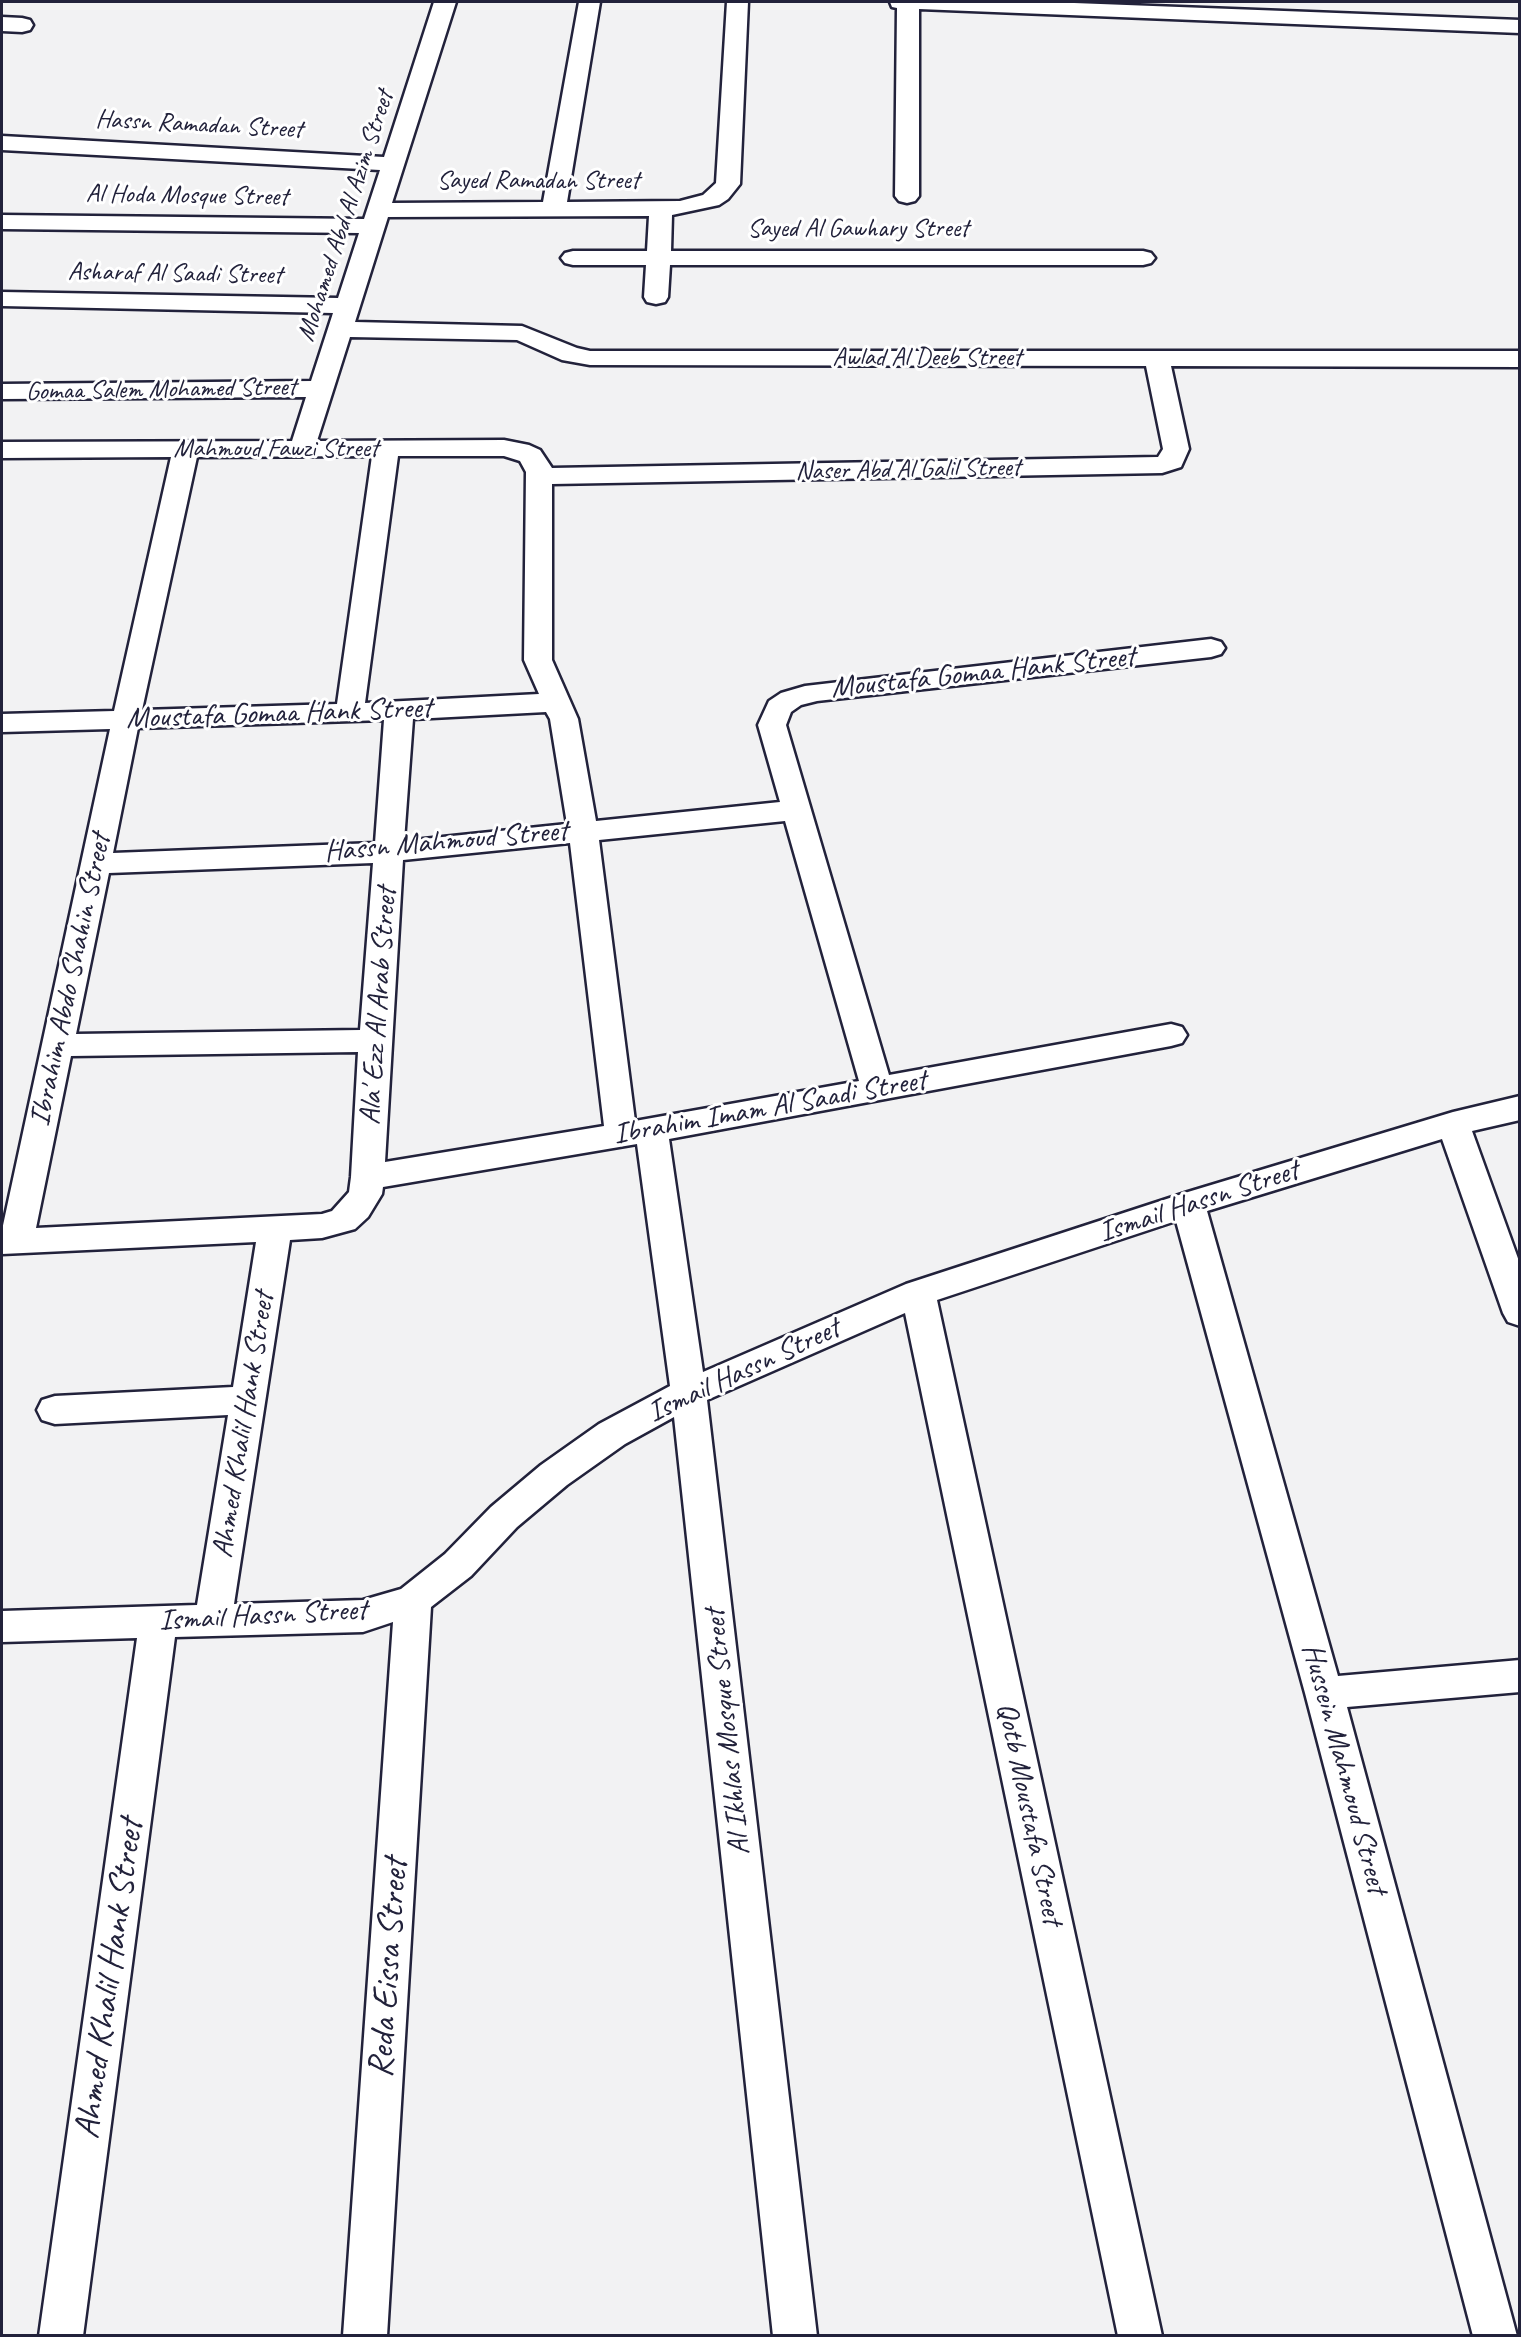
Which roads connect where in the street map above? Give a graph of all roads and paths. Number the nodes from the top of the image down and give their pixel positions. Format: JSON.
{"nodes":[{"id":1,"x":445,"y":2,"type":"edge"},
{"id":2,"x":590,"y":2,"type":"edge"},
{"id":3,"x":738,"y":2,"type":"edge"},
{"id":4,"x":900,"y":2,"type":"edge"},
{"id":5,"x":922,"y":2,"type":"edge"},
{"id":6,"x":1085,"y":5,"type":"edge"},
{"id":7,"x":1227,"y":8,"type":"edge"},
{"id":8,"x":1520,"y":27,"type":"edge"},
{"id":9,"x":2,"y":143,"type":"edge"},
{"id":10,"x":393,"y":164,"type":"junction"},
{"id":11,"x":907,"y":196,"type":"dead end"},
{"id":12,"x":554,"y":209,"type":"junction"},
{"id":13,"x":661,"y":209,"type":"junction"},
{"id":14,"x":375,"y":218,"type":"junction"},
{"id":15,"x":2,"y":222,"type":"edge"},
{"id":16,"x":573,"y":258,"type":"dead end"},
{"id":17,"x":658,"y":258,"type":"junction"},
{"id":18,"x":1143,"y":258,"type":"dead end"},
{"id":19,"x":656,"y":297,"type":"dead end"},
{"id":20,"x":2,"y":299,"type":"edge"},
{"id":21,"x":343,"y":318,"type":"junction"},
{"id":22,"x":1157,"y":359,"type":"junction"},
{"id":23,"x":1520,"y":359,"type":"edge"},
{"id":24,"x":321,"y":388,"type":"junction"},
{"id":25,"x":2,"y":392,"type":"edge"},
{"id":26,"x":386,"y":448,"type":"junction"},
{"id":27,"x":186,"y":449,"type":"junction"},
{"id":28,"x":302,"y":449,"type":"junction"},
{"id":29,"x":2,"y":450,"type":"edge"},
{"id":30,"x":539,"y":472,"type":"junction"},
{"id":31,"x":1211,"y":648,"type":"dead end"},
{"id":32,"x":557,"y":702,"type":"junction"},
{"id":33,"x":399,"y":711,"type":"junction"},
{"id":34,"x":350,"y":712,"type":"junction"},
{"id":35,"x":126,"y":719,"type":"junction"},
{"id":36,"x":2,"y":723,"type":"edge"},
{"id":37,"x":796,"y":810,"type":"junction"},
{"id":38,"x":583,"y":830,"type":"junction"},
{"id":39,"x":389,"y":852,"type":"junction"},
{"id":40,"x":95,"y":864,"type":"junction"},
{"id":41,"x":1170,"y":1035,"type":"dead end"},
{"id":42,"x":375,"y":1041,"type":"junction"},
{"id":43,"x":57,"y":1045,"type":"junction"},
{"id":44,"x":877,"y":1089,"type":"junction"},
{"id":45,"x":1520,"y":1108,"type":"edge"},
{"id":46,"x":1453,"y":1124,"type":"junction"},
{"id":47,"x":636,"y":1133,"type":"junction"},
{"id":48,"x":368,"y":1177,"type":"junction"},
{"id":49,"x":1188,"y":1204,"type":"junction"},
{"id":50,"x":275,"y":1230,"type":"junction"},
{"id":51,"x":9,"y":1241,"type":"edge"},
{"id":52,"x":918,"y":1293,"type":"junction"},
{"id":53,"x":1520,"y":1313,"type":"edge"},
{"id":54,"x":689,"y":1392,"type":"junction"},
{"id":55,"x":248,"y":1400,"type":"junction"},
{"id":56,"x":54,"y":1410,"type":"dead end"},
{"id":57,"x":413,"y":1600,"type":"junction"},
{"id":58,"x":213,"y":1621,"type":"junction"},
{"id":59,"x":158,"y":1623,"type":"junction"},
{"id":60,"x":2,"y":1626,"type":"edge"},
{"id":61,"x":1520,"y":1676,"type":"edge"},
{"id":62,"x":1324,"y":1693,"type":"junction"},
{"id":63,"x":61,"y":2336,"type":"edge"},
{"id":64,"x":365,"y":2336,"type":"edge"},
{"id":65,"x":795,"y":2336,"type":"edge"},
{"id":66,"x":1140,"y":2336,"type":"edge"},
{"id":67,"x":1495,"y":2336,"type":"edge"}],
"edges":[{"from":1,"to":10,"type":"street","name":"Mohamed Abd Al Azim Street"},
{"from":2,"to":12,"type":"street"},
{"from":3,"to":13,"type":"street","name":"Sayed Ramadan Street"},
{"from":4,"to":5,"type":"street"},
{"from":5,"to":6,"type":"street"},
{"from":5,"to":11,"type":"street"},
{"from":6,"to":7,"type":"street"},
{"from":7,"to":8,"type":"street"},
{"from":9,"to":10,"type":"street","name":"Hassn Ramadan Street"},
{"from":10,"to":14,"type":"street","name":"Mohamed Abd Al Azim Street"},
{"from":12,"to":13,"type":"street","name":"Sayed Ramadan Street"},
{"from":12,"to":14,"type":"street","name":"Sayed Ramadan Street"},
{"from":13,"to":17,"type":"street"},
{"from":14,"to":15,"type":"street","name":"Al Hoda Mosque Street"},
{"from":14,"to":21,"type":"street","name":"Mohamed Abd Al Azim Street"},
{"from":16,"to":17,"type":"street","name":"Sayed Al Gawhary Street"},
{"from":17,"to":18,"type":"street","name":"Sayed Al Gawhary Street"},
{"from":17,"to":19,"type":"street"},
{"from":20,"to":21,"type":"street","name":"Asharaf Al Saadi Street"},
{"from":21,"to":22,"type":"street","name":"Awlad Al Deeb Street"},
{"from":21,"to":24,"type":"street","name":"Mohamed Abd Al Azim Street"},
{"from":22,"to":23,"type":"street","name":"Awlad Al Deeb Street"},
{"from":22,"to":30,"type":"street","name":"Naser Abd Al Galil Street"},
{"from":24,"to":25,"type":"street","name":"Gomaa Salem Mohamed Street"},
{"from":24,"to":28,"type":"street","name":"Mohamed Abd Al Azim Street"},
{"from":26,"to":28,"type":"street","name":"Mahmoud Fawzi Street"},
{"from":26,"to":30,"type":"street","name":"Mahmoud Fawzi Street"},
{"from":26,"to":34,"type":"street"},
{"from":27,"to":28,"type":"street","name":"Mahmoud Fawzi Street"},
{"from":27,"to":29,"type":"street","name":"Mahmoud Fawzi Street"},
{"from":27,"to":35,"type":"street","name":"Ibrahim Abdo Shahin Street"},
{"from":30,"to":32,"type":"street","name":"Al Ikhlas Mosque Street"},
{"from":31,"to":37,"type":"street","name":"Moustafa Gomaa Hank Street"},
{"from":32,"to":33,"type":"street","name":"Moustafa Gomaa Hank Street"},
{"from":32,"to":38,"type":"street","name":"Al Ikhlas Mosque Street"},
{"from":33,"to":34,"type":"street","name":"Moustafa Gomaa Hank Street"},
{"from":33,"to":39,"type":"street","name":"Ala' Ezz Al Arab Street"},
{"from":34,"to":35,"type":"street","name":"Moustafa Gomaa Hank Street"},
{"from":35,"to":36,"type":"street","name":"Moustafa Gomaa Hank Street"},
{"from":35,"to":40,"type":"street","name":"Ibrahim Abdo Shahin Street"},
{"from":37,"to":38,"type":"street","name":"Hassn Mahmoud Street"},
{"from":37,"to":44,"type":"street"},
{"from":38,"to":39,"type":"street","name":"Hassn Mahmoud Street"},
{"from":38,"to":47,"type":"street","name":"Al Ikhlas Mosque Street"},
{"from":39,"to":40,"type":"street","name":"Hassn Mahmoud Street"},
{"from":39,"to":42,"type":"street","name":"Ala' Ezz Al Arab Street"},
{"from":40,"to":43,"type":"street","name":"Ibrahim Abdo Shahin Street"},
{"from":41,"to":44,"type":"street","name":"Ibrahim Imam Al Saadi Street"},
{"from":42,"to":43,"type":"street"},
{"from":42,"to":48,"type":"street","name":"Ala' Ezz Al Arab Street"},
{"from":43,"to":51,"type":"street","name":"Ibrahim Abdo Shahin Street"},
{"from":44,"to":47,"type":"street","name":"Ibrahim Imam Al Saadi Street"},
{"from":45,"to":46,"type":"street","name":"Ismail Hassn Street"},
{"from":46,"to":49,"type":"street","name":"Ismail Hassn Street"},
{"from":46,"to":53,"type":"street"},
{"from":47,"to":48,"type":"street","name":"Ibrahim Imam Al Saadi Street"},
{"from":47,"to":54,"type":"street","name":"Al Ikhlas Mosque Street"},
{"from":48,"to":50,"type":"street","name":"Ala' Ezz Al Arab Street"},
{"from":49,"to":52,"type":"street","name":"Ismail Hassn Street"},
{"from":49,"to":62,"type":"street","name":"Hussein Mahmoud Street"},
{"from":50,"to":51,"type":"street"},
{"from":50,"to":55,"type":"street","name":"Ahmed Khalil Hank Street"},
{"from":52,"to":54,"type":"street","name":"Ismail Hassn Street"},
{"from":52,"to":66,"type":"street","name":"Qotb Moustafa Street"},
{"from":54,"to":57,"type":"street","name":"Ismail Hassn Street"},
{"from":54,"to":65,"type":"street","name":"Al Ikhlas Mosque Street"},
{"from":55,"to":56,"type":"street"},
{"from":55,"to":58,"type":"street","name":"Ahmed Khalil Hank Street"},
{"from":57,"to":58,"type":"street","name":"Ismail Hassn Street"},
{"from":57,"to":64,"type":"street","name":"Reda Eissa Street"},
{"from":58,"to":59,"type":"street","name":"Ismail Hassn Street"},
{"from":59,"to":60,"type":"street","name":"Ismail Hassn Street"},
{"from":59,"to":63,"type":"street","name":"Ahmed Khalil Hank Street"},
{"from":61,"to":62,"type":"street"},
{"from":62,"to":67,"type":"street","name":"Hussein Mahmoud Street"}]}
